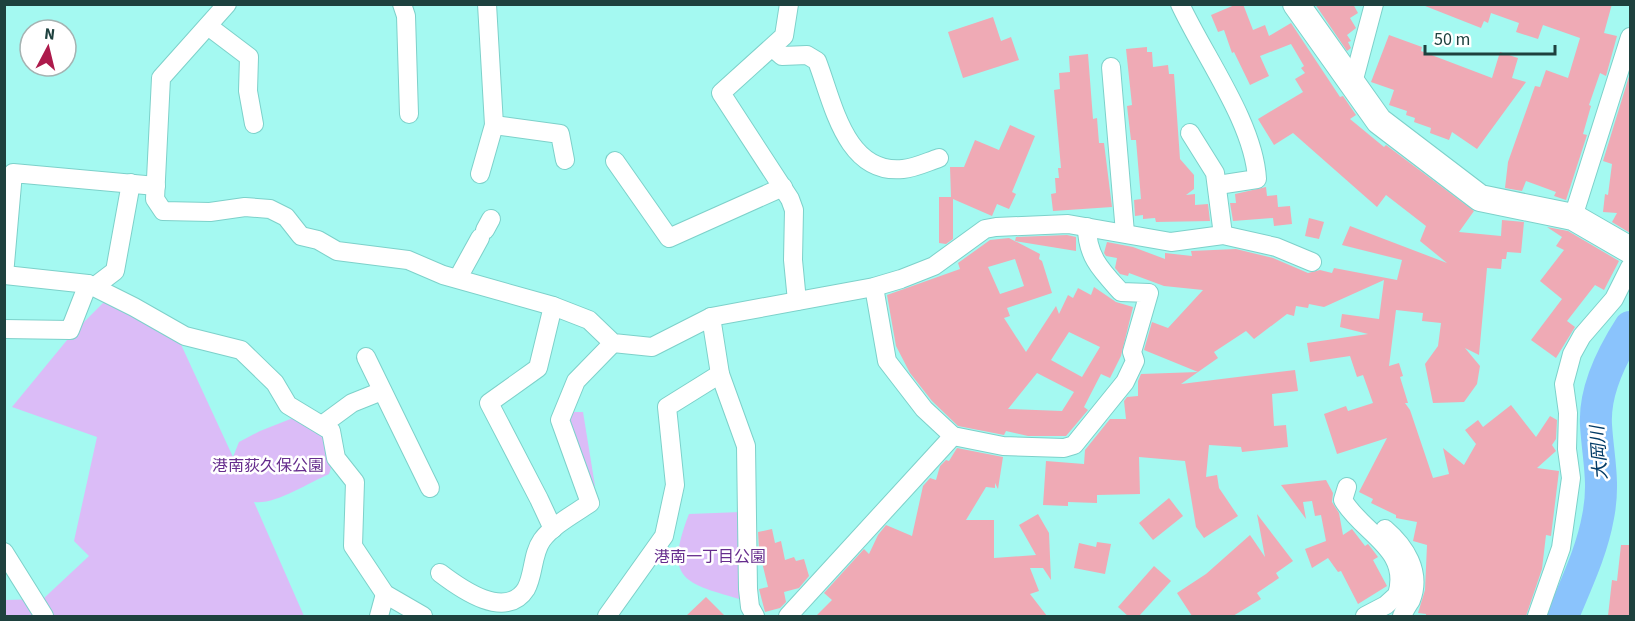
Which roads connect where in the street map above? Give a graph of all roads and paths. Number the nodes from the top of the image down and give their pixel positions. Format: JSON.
{"nodes":[{"id":1,"x":227,"y":4,"type":"edge"},
{"id":2,"x":402,"y":4,"type":"edge"},
{"id":3,"x":487,"y":4,"type":"edge"},
{"id":4,"x":789,"y":4,"type":"edge"},
{"id":5,"x":1180,"y":4,"type":"edge"},
{"id":6,"x":1296,"y":4,"type":"edge"},
{"id":7,"x":1374,"y":4,"type":"edge"},
{"id":8,"x":208,"y":26,"type":"junction"},
{"id":9,"x":1630,"y":37,"type":"edge"},
{"id":10,"x":773,"y":48,"type":"junction"},
{"id":11,"x":1111,"y":67,"type":"dead end"},
{"id":12,"x":1353,"y":82,"type":"junction"},
{"id":13,"x":409,"y":114,"type":"dead end"},
{"id":14,"x":254,"y":124,"type":"dead end"},
{"id":15,"x":494,"y":125,"type":"junction"},
{"id":16,"x":1190,"y":133,"type":"dead end"},
{"id":17,"x":939,"y":158,"type":"dead end"},
{"id":18,"x":566,"y":160,"type":"dead end"},
{"id":19,"x":615,"y":160,"type":"dead end"},
{"id":20,"x":480,"y":174,"type":"dead end"},
{"id":21,"x":131,"y":183,"type":"junction"},
{"id":22,"x":1218,"y":185,"type":"junction"},
{"id":23,"x":156,"y":186,"type":"junction"},
{"id":24,"x":783,"y":187,"type":"junction"},
{"id":25,"x":1573,"y":217,"type":"junction"},
{"id":26,"x":1087,"y":227,"type":"junction"},
{"id":27,"x":485,"y":229,"type":"dead end"},
{"id":28,"x":1125,"y":233,"type":"junction"},
{"id":29,"x":1223,"y":235,"type":"junction"},
{"id":30,"x":1630,"y":249,"type":"edge"},
{"id":31,"x":1312,"y":262,"type":"dead end"},
{"id":32,"x":1630,"y":267,"type":"edge"},
{"id":33,"x":5,"y":275,"type":"edge"},
{"id":34,"x":458,"y":278,"type":"junction"},
{"id":35,"x":91,"y":286,"type":"junction"},
{"id":36,"x":874,"y":287,"type":"junction"},
{"id":37,"x":797,"y":301,"type":"junction"},
{"id":38,"x":553,"y":306,"type":"junction"},
{"id":39,"x":711,"y":317,"type":"junction"},
{"id":40,"x":4,"y":329,"type":"edge"},
{"id":41,"x":613,"y":343,"type":"junction"},
{"id":42,"x":366,"y":357,"type":"dead end"},
{"id":43,"x":720,"y":374,"type":"junction"},
{"id":44,"x":382,"y":390,"type":"junction"},
{"id":45,"x":322,"y":425,"type":"junction"},
{"id":46,"x":953,"y":436,"type":"junction"},
{"id":47,"x":430,"y":488,"type":"dead end"},
{"id":48,"x":553,"y":529,"type":"junction"},
{"id":49,"x":4,"y":552,"type":"edge"},
{"id":50,"x":440,"y":573,"type":"dead end"},
{"id":51,"x":385,"y":594,"type":"junction"},
{"id":52,"x":44,"y":616,"type":"edge"},
{"id":53,"x":379,"y":616,"type":"edge"},
{"id":54,"x":423,"y":616,"type":"edge"},
{"id":55,"x":607,"y":616,"type":"edge"},
{"id":56,"x":755,"y":616,"type":"edge"},
{"id":57,"x":788,"y":616,"type":"edge"},
{"id":58,"x":1365,"y":616,"type":"edge"},
{"id":59,"x":1402,"y":616,"type":"edge"},
{"id":60,"x":1537,"y":616,"type":"edge"}],
"edges":[{"from":1,"to":8,"type":"street"},
{"from":2,"to":13,"type":"street"},
{"from":3,"to":15,"type":"street"},
{"from":4,"to":10,"type":"street"},
{"from":5,"to":22,"type":"street"},
{"from":6,"to":12,"type":"street"},
{"from":7,"to":12,"type":"street"},
{"from":8,"to":14,"type":"street"},
{"from":8,"to":23,"type":"street"},
{"from":9,"to":25,"type":"street"},
{"from":10,"to":17,"type":"street"},
{"from":10,"to":24,"type":"street"},
{"from":11,"to":28,"type":"street"},
{"from":12,"to":25,"type":"street"},
{"from":15,"to":18,"type":"street"},
{"from":15,"to":20,"type":"street"},
{"from":16,"to":22,"type":"street"},
{"from":19,"to":24,"type":"street"},
{"from":21,"to":23,"type":"street"},
{"from":21,"to":33,"type":"street"},
{"from":21,"to":35,"type":"street"},
{"from":22,"to":29,"type":"street"},
{"from":23,"to":34,"type":"street"},
{"from":24,"to":37,"type":"street"},
{"from":25,"to":30,"type":"street"},
{"from":26,"to":28,"type":"street"},
{"from":26,"to":36,"type":"street"},
{"from":26,"to":46,"type":"street"},
{"from":27,"to":34,"type":"street"},
{"from":28,"to":29,"type":"street"},
{"from":29,"to":31,"type":"street"},
{"from":32,"to":60,"type":"street"},
{"from":33,"to":35,"type":"street"},
{"from":34,"to":38,"type":"street"},
{"from":35,"to":40,"type":"street"},
{"from":35,"to":45,"type":"street"},
{"from":36,"to":37,"type":"street"},
{"from":36,"to":46,"type":"street"},
{"from":37,"to":39,"type":"street"},
{"from":38,"to":41,"type":"street"},
{"from":38,"to":48,"type":"street"},
{"from":39,"to":41,"type":"street"},
{"from":39,"to":43,"type":"street"},
{"from":41,"to":48,"type":"street"},
{"from":42,"to":44,"type":"street"},
{"from":43,"to":55,"type":"street"},
{"from":43,"to":56,"type":"street"},
{"from":44,"to":45,"type":"street"},
{"from":44,"to":47,"type":"street"},
{"from":45,"to":51,"type":"street"},
{"from":46,"to":57,"type":"street"},
{"from":48,"to":50,"type":"street"},
{"from":49,"to":52,"type":"street"},
{"from":51,"to":53,"type":"street"},
{"from":51,"to":54,"type":"street"},
{"from":58,"to":59,"type":"street"}]}
